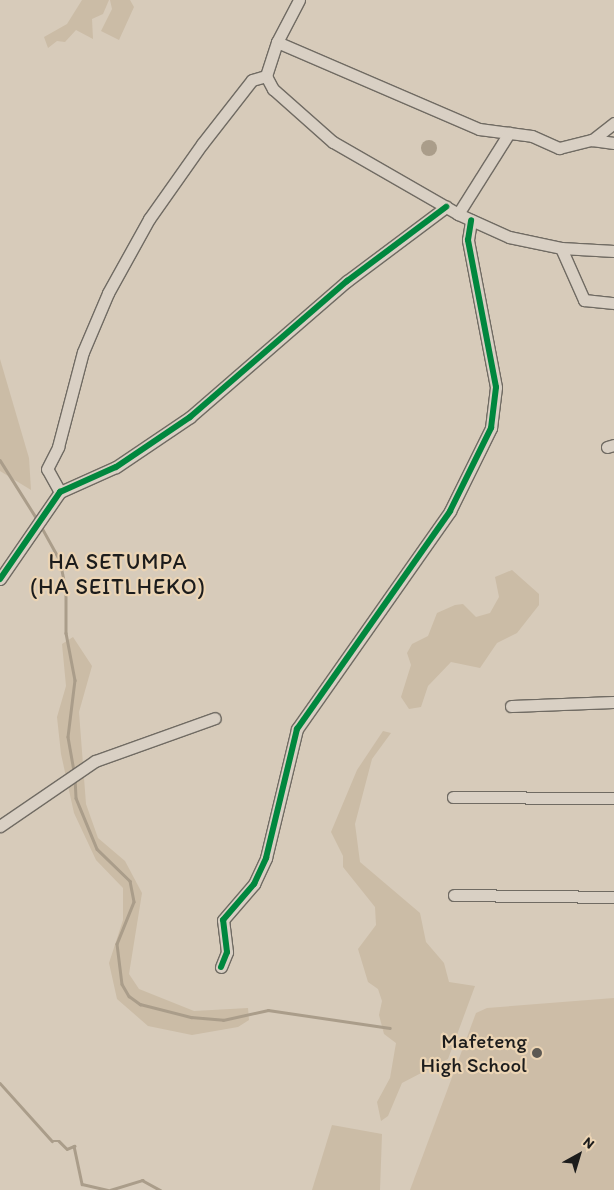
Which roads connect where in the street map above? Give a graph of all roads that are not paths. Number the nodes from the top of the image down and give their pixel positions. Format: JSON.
{"nodes":[{"id":1,"x":299,"y":0,"type":"edge"},
{"id":2,"x":277,"y":42,"type":"junction"},
{"id":3,"x":266,"y":76,"type":"junction"},
{"id":4,"x":614,"y":123,"type":"edge"},
{"id":5,"x":509,"y":133,"type":"junction"},
{"id":6,"x":592,"y":140,"type":"junction"},
{"id":7,"x":614,"y":143,"type":"edge"},
{"id":8,"x":446,"y":207,"type":"junction"},
{"id":9,"x":458,"y":214,"type":"junction"},
{"id":10,"x":471,"y":220,"type":"junction"},
{"id":11,"x":561,"y":248,"type":"junction"},
{"id":12,"x":614,"y":251,"type":"edge"},
{"id":13,"x":614,"y":303,"type":"edge"},
{"id":14,"x":60,"y":492,"type":"junction"},
{"id":15,"x":0,"y":579,"type":"edge"},
{"id":16,"x":614,"y":702,"type":"edge"},
{"id":17,"x":511,"y":706,"type":"dead end"},
{"id":18,"x":215,"y":718,"type":"dead end"},
{"id":19,"x":453,"y":797,"type":"dead end"},
{"id":20,"x":614,"y":798,"type":"edge"},
{"id":21,"x":0,"y":826,"type":"edge"},
{"id":22,"x":454,"y":895,"type":"dead end"},
{"id":23,"x":614,"y":897,"type":"edge"},
{"id":24,"x":221,"y":967,"type":"dead end"}],
"edges":[{"from":1,"to":2,"type":"street"},
{"from":2,"to":3,"type":"street"},
{"from":2,"to":5,"type":"street"},
{"from":3,"to":8,"type":"street"},
{"from":3,"to":14,"type":"street"},
{"from":4,"to":6,"type":"street"},
{"from":5,"to":6,"type":"street"},
{"from":5,"to":9,"type":"street"},
{"from":6,"to":7,"type":"street"},
{"from":8,"to":9,"type":"street"},
{"from":8,"to":14,"type":"street"},
{"from":9,"to":10,"type":"street"},
{"from":10,"to":11,"type":"street"},
{"from":10,"to":24,"type":"street"},
{"from":11,"to":12,"type":"street"},
{"from":11,"to":13,"type":"street"},
{"from":14,"to":15,"type":"street"},
{"from":16,"to":17,"type":"street"},
{"from":18,"to":21,"type":"street"},
{"from":19,"to":20,"type":"street"},
{"from":22,"to":23,"type":"street"}]}
